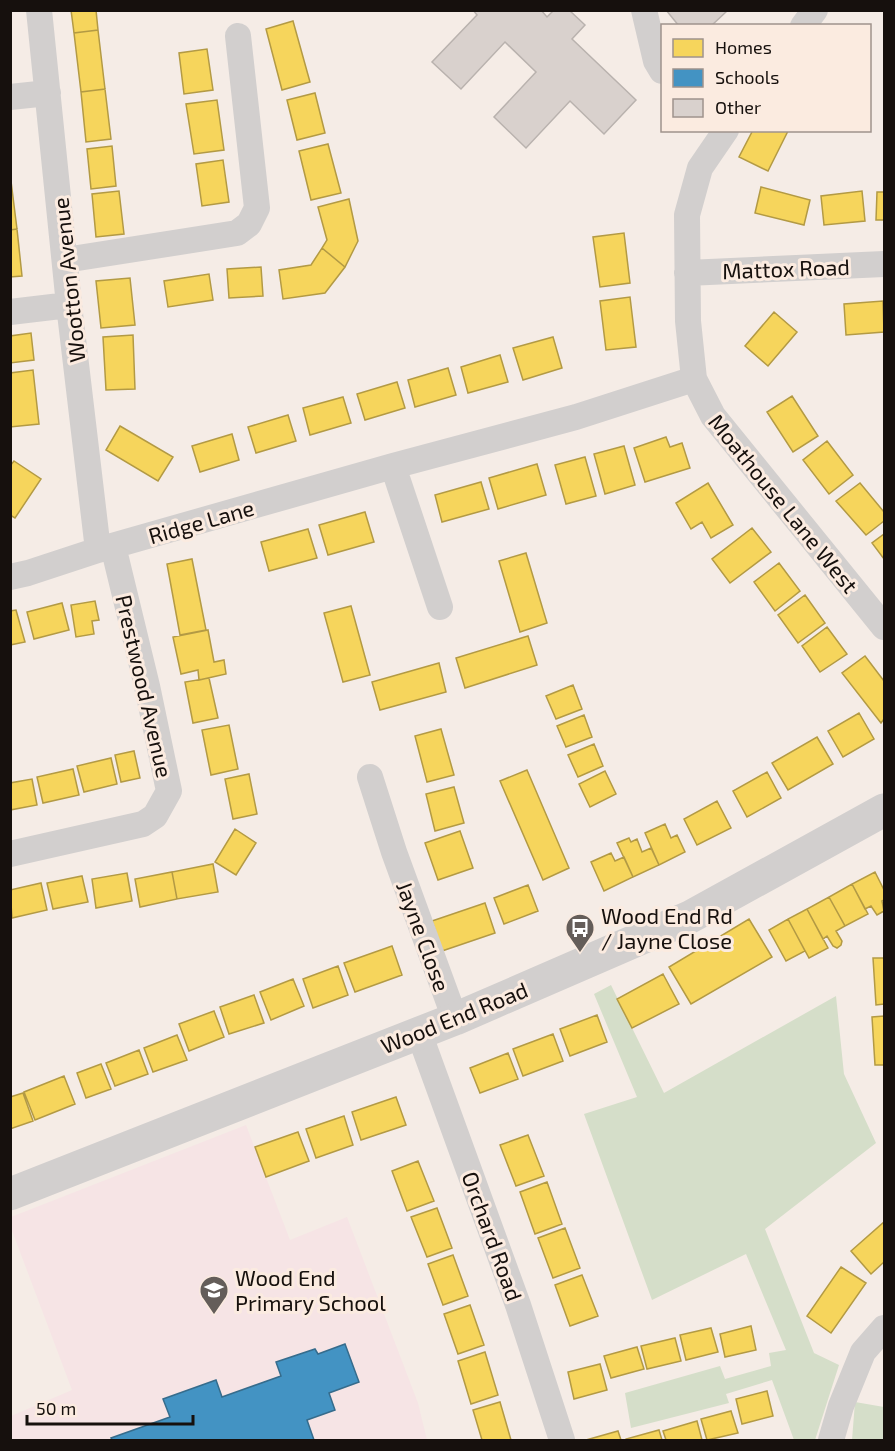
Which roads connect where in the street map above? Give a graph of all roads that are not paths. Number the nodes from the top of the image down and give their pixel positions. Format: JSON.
{"nodes":[{"id":1,"x":39,"y":10,"type":"edge"},
{"id":2,"x":644,"y":10,"type":"edge"},
{"id":3,"x":814,"y":10,"type":"edge"},
{"id":4,"x":804,"y":24,"type":"edge"},
{"id":5,"x":238,"y":36,"type":"dead end"},
{"id":6,"x":661,"y":68,"type":"edge"},
{"id":7,"x":48,"y":93,"type":"junction"},
{"id":8,"x":10,"y":97,"type":"edge"},
{"id":9,"x":720,"y":133,"type":"edge"},
{"id":10,"x":65,"y":260,"type":"junction"},
{"id":11,"x":885,"y":264,"type":"edge"},
{"id":12,"x":687,"y":273,"type":"junction"},
{"id":13,"x":69,"y":305,"type":"junction"},
{"id":14,"x":10,"y":312,"type":"edge"},
{"id":15,"x":694,"y":379,"type":"junction"},
{"id":16,"x":393,"y":466,"type":"junction"},
{"id":17,"x":106,"y":548,"type":"junction"},
{"id":18,"x":10,"y":577,"type":"edge"},
{"id":19,"x":440,"y":607,"type":"dead end"},
{"id":20,"x":885,"y":627,"type":"edge"},
{"id":21,"x":370,"y":777,"type":"dead end"},
{"id":22,"x":885,"y":810,"type":"edge"},
{"id":23,"x":10,"y":854,"type":"edge"},
{"id":24,"x":455,"y":1019,"type":"junction"},
{"id":25,"x":419,"y":1033,"type":"junction"},
{"id":26,"x":10,"y":1194,"type":"edge"},
{"id":27,"x":885,"y":1328,"type":"edge"},
{"id":28,"x":562,"y":1440,"type":"edge"},
{"id":29,"x":831,"y":1440,"type":"edge"}],
"edges":[{"from":1,"to":7,"type":"street","name":"Wootton Avenue"},
{"from":2,"to":6,"type":"street"},
{"from":3,"to":4,"type":"street"},
{"from":5,"to":10,"type":"street"},
{"from":7,"to":8,"type":"street"},
{"from":7,"to":10,"type":"street","name":"Wootton Avenue"},
{"from":9,"to":12,"type":"street","name":"Moathouse Lane West"},
{"from":10,"to":13,"type":"street","name":"Wootton Avenue"},
{"from":11,"to":12,"type":"street","name":"Mattox Road"},
{"from":12,"to":15,"type":"street","name":"Moathouse Lane West"},
{"from":13,"to":14,"type":"street"},
{"from":13,"to":17,"type":"street","name":"Wootton Avenue"},
{"from":15,"to":16,"type":"street","name":"Ridge Lane"},
{"from":15,"to":20,"type":"street","name":"Moathouse Lane West"},
{"from":16,"to":17,"type":"street","name":"Ridge Lane"},
{"from":16,"to":19,"type":"street"},
{"from":17,"to":18,"type":"street","name":"Ridge Lane"},
{"from":17,"to":23,"type":"street","name":"Prestwood Avenue"},
{"from":21,"to":24,"type":"street","name":"Jayne Close"},
{"from":22,"to":24,"type":"street","name":"Wood End Road"},
{"from":24,"to":25,"type":"street","name":"Wood End Road"},
{"from":25,"to":26,"type":"street","name":"Wood End Road"},
{"from":25,"to":28,"type":"street","name":"Orchard Road"},
{"from":27,"to":29,"type":"street"}]}
